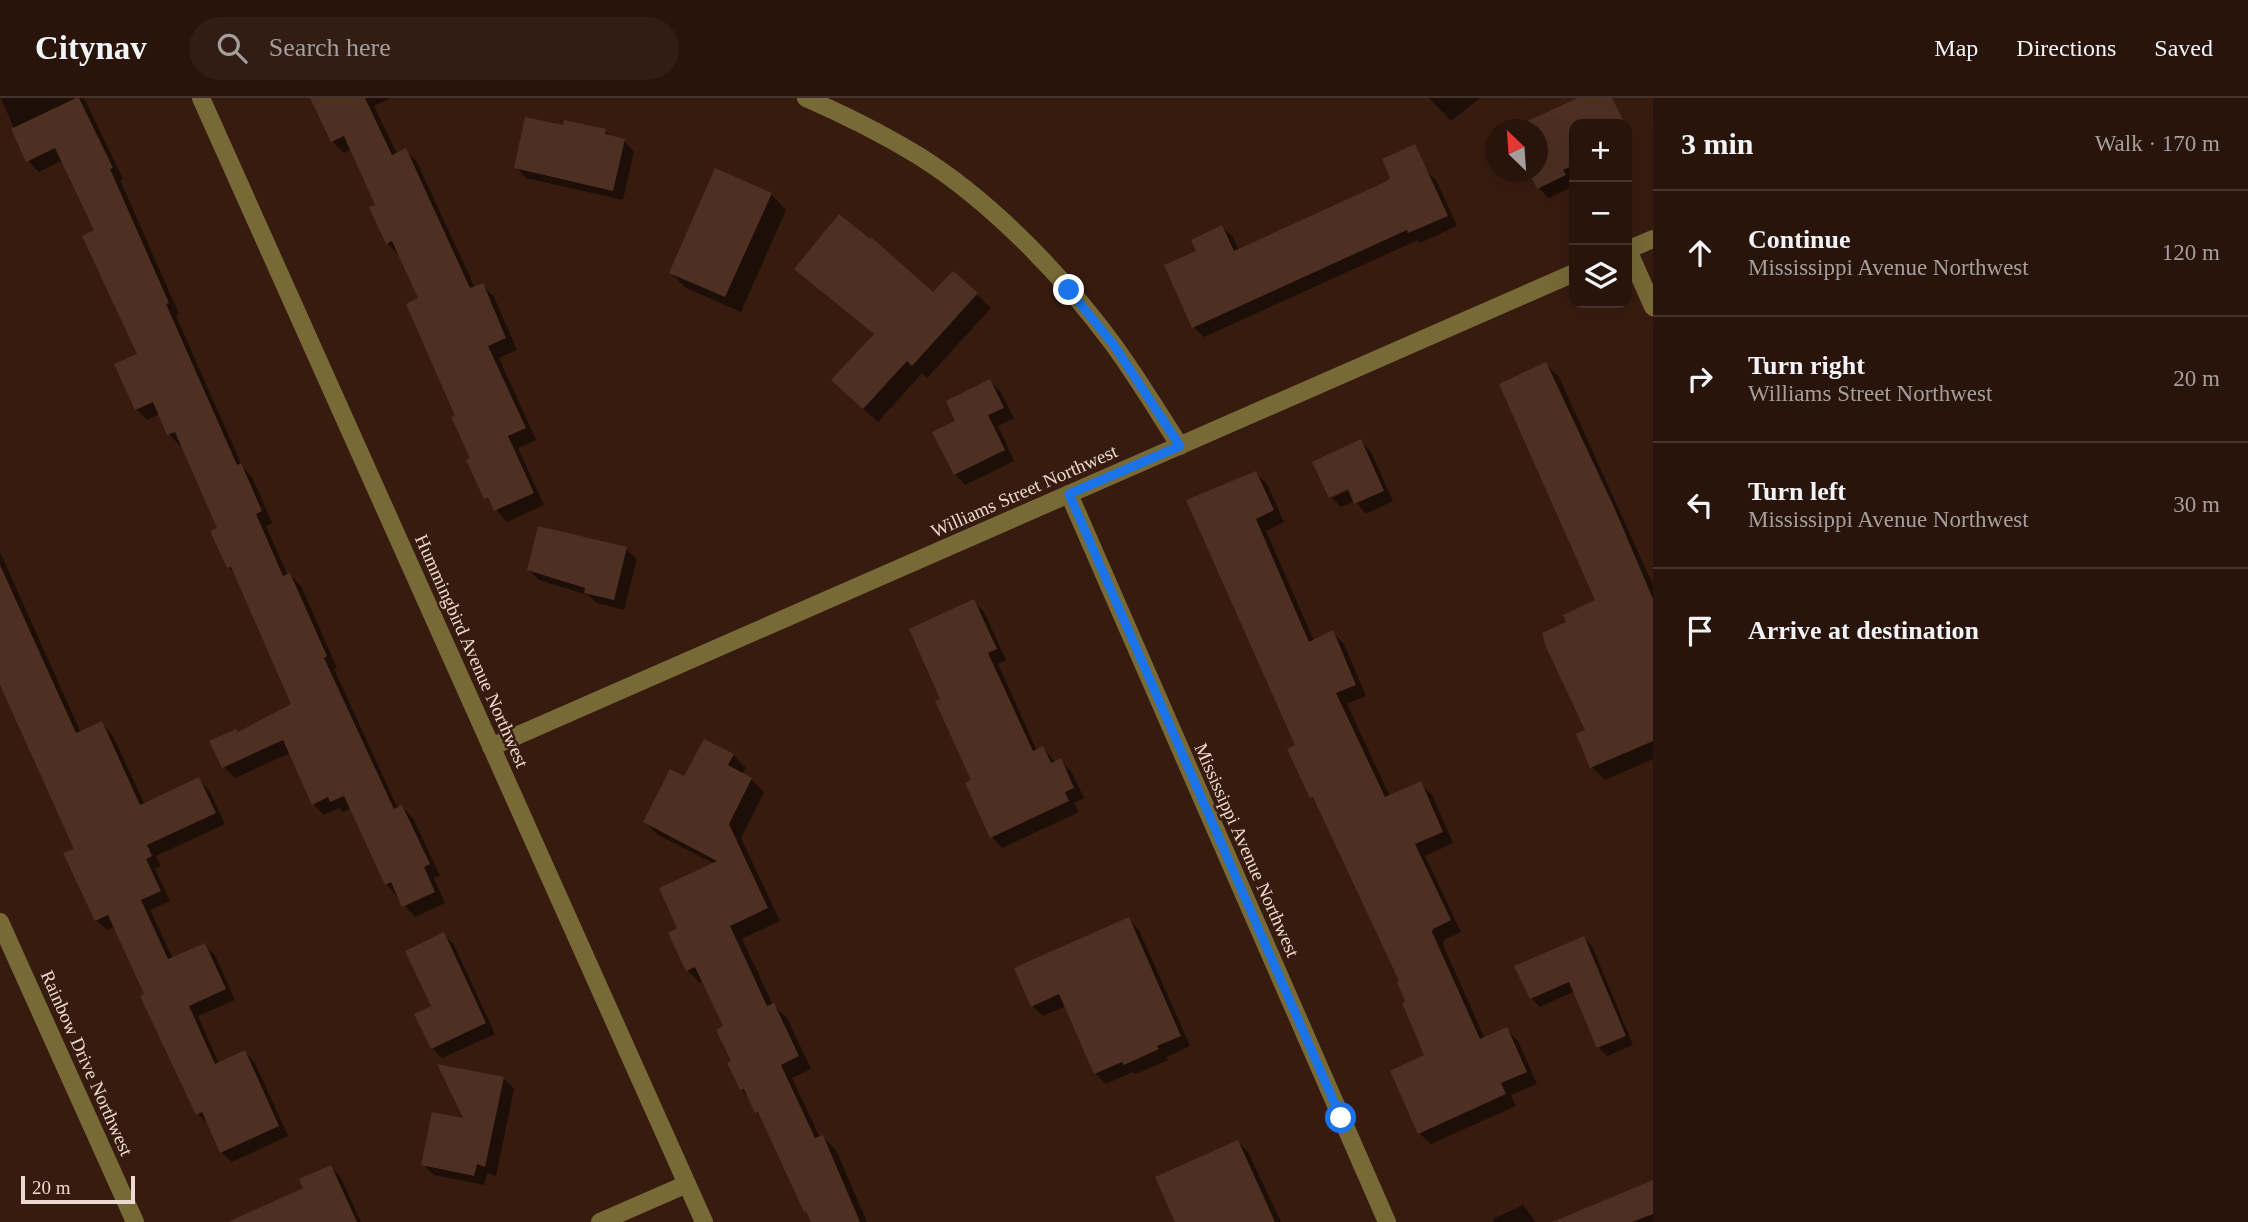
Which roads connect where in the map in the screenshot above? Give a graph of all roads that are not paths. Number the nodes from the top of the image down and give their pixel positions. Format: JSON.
{"nodes":[{"id":1,"x":201,"y":98,"type":"edge"},
{"id":2,"x":806,"y":98,"type":"edge"},
{"id":3,"x":1653,"y":239,"type":"edge"},
{"id":4,"x":1632,"y":248,"type":"edge"},
{"id":5,"x":1632,"y":261,"type":"edge"},
{"id":6,"x":1569,"y":275,"type":"edge"},
{"id":7,"x":1653,"y":307,"type":"edge"},
{"id":8,"x":1180,"y":446,"type":"junction"},
{"id":9,"x":1069,"y":494,"type":"junction"},
{"id":10,"x":491,"y":747,"type":"junction"},
{"id":11,"x":0,"y":922,"type":"edge"},
{"id":12,"x":687,"y":1184,"type":"junction"},
{"id":13,"x":135,"y":1222,"type":"edge"},
{"id":14,"x":600,"y":1222,"type":"edge"},
{"id":15,"x":704,"y":1222,"type":"edge"},
{"id":16,"x":1387,"y":1222,"type":"edge"}],
"edges":[{"from":1,"to":10,"type":"street","name":"Hummingbird Avenue Northwest"},
{"from":2,"to":8,"type":"street"},
{"from":3,"to":4,"type":"street"},
{"from":5,"to":7,"type":"street"},
{"from":6,"to":8,"type":"street","name":"Williams Street Northwest"},
{"from":8,"to":9,"type":"street","name":"Williams Street Northwest"},
{"from":9,"to":10,"type":"street","name":"Williams Street Northwest"},
{"from":9,"to":16,"type":"street","name":"Mississippi Avenue Northwest"},
{"from":10,"to":12,"type":"street","name":"Hummingbird Avenue Northwest"},
{"from":11,"to":13,"type":"street","name":"Rainbow Drive Northwest"},
{"from":12,"to":14,"type":"street"},
{"from":12,"to":15,"type":"street","name":"Hummingbird Avenue Northwest"}]}
